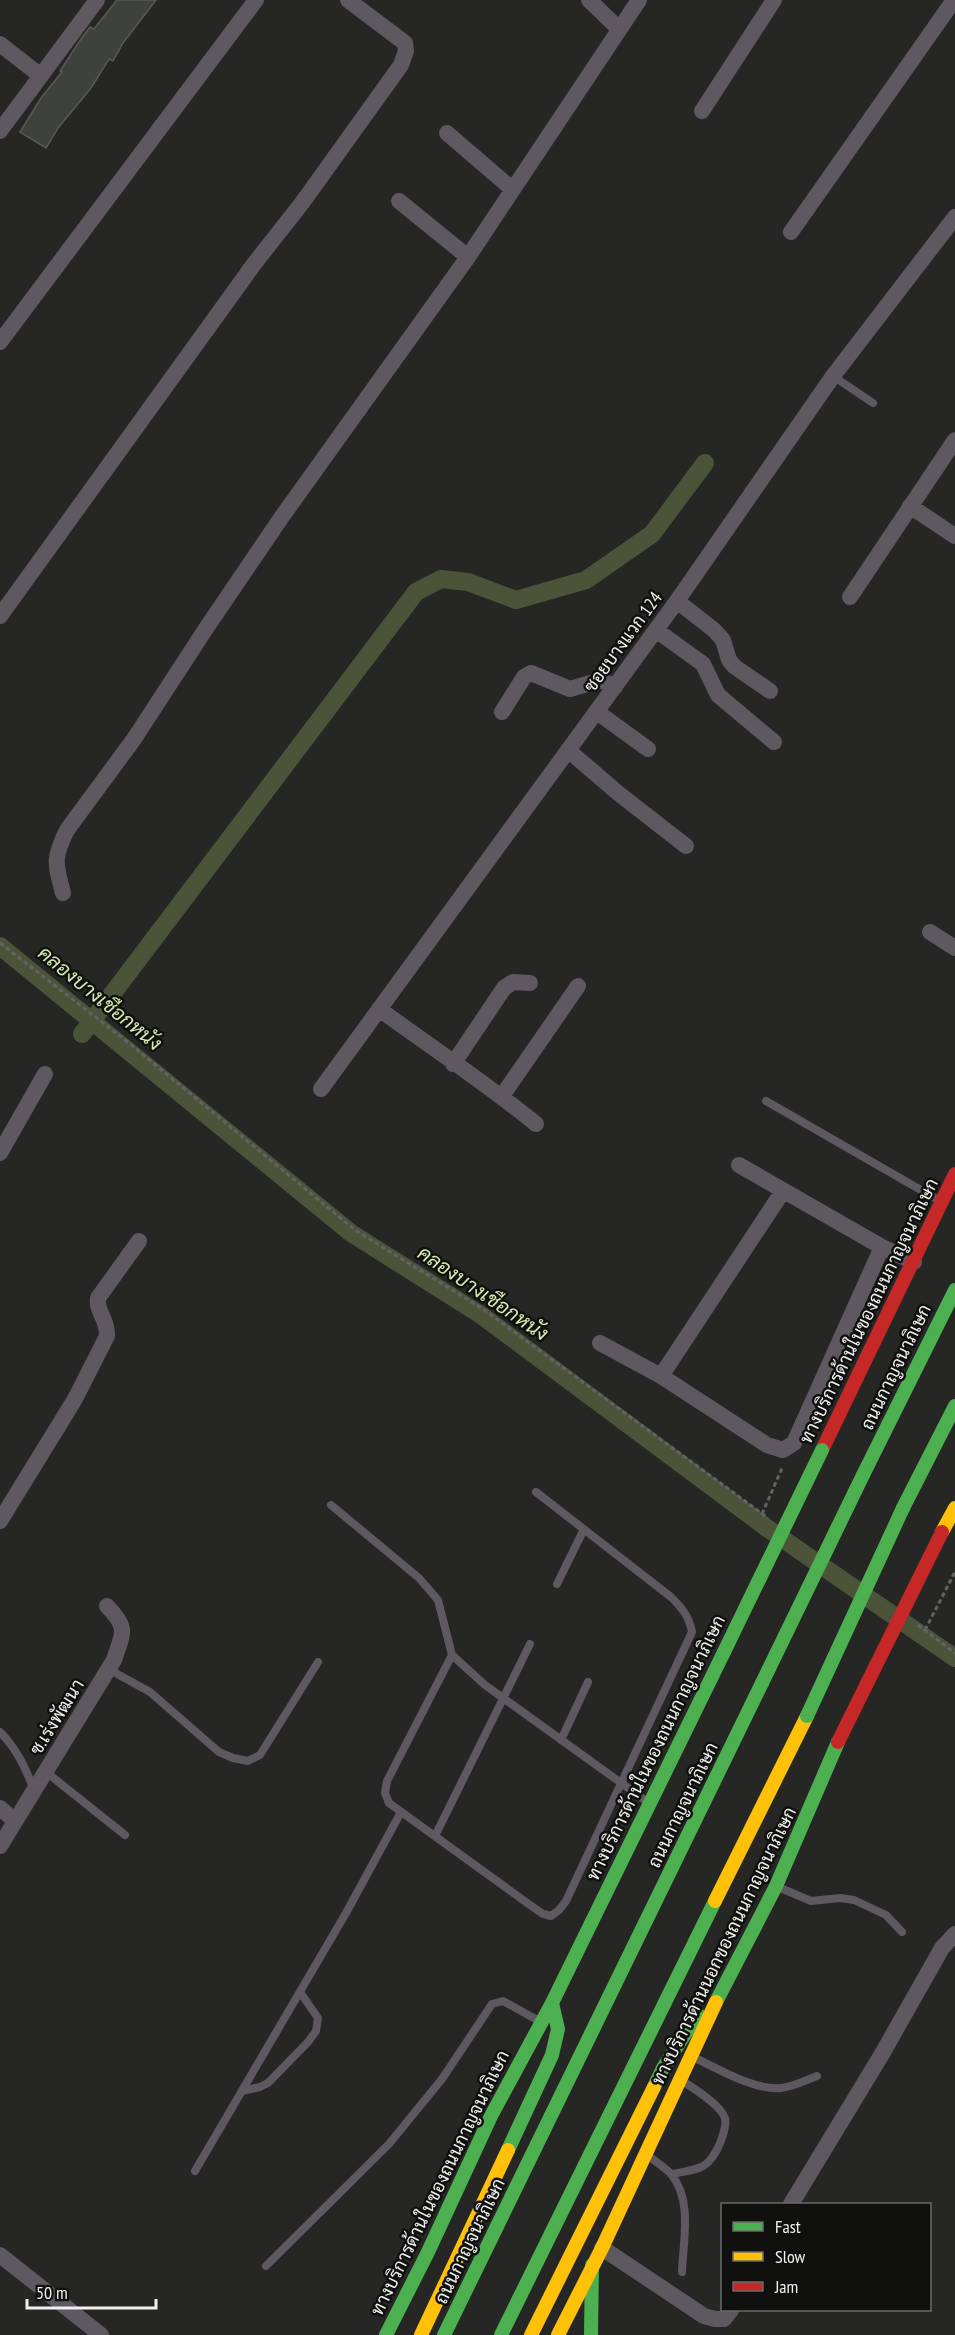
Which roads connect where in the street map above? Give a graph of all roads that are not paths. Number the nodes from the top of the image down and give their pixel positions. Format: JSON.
{"nodes":[{"id":1,"x":97,"y":0,"type":"edge"},
{"id":2,"x":256,"y":0,"type":"edge"},
{"id":3,"x":348,"y":0,"type":"edge"},
{"id":4,"x":589,"y":0,"type":"edge"},
{"id":5,"x":639,"y":0,"type":"edge"},
{"id":6,"x":774,"y":0,"type":"edge"},
{"id":7,"x":954,"y":0,"type":"edge"},
{"id":8,"x":619,"y":29,"type":"junction"},
{"id":9,"x":0,"y":44,"type":"edge"},
{"id":10,"x":41,"y":76,"type":"junction"},
{"id":11,"x":702,"y":111,"type":"dead end"},
{"id":12,"x":0,"y":131,"type":"edge"},
{"id":13,"x":447,"y":133,"type":"dead end"},
{"id":14,"x":512,"y":189,"type":"junction"},
{"id":15,"x":399,"y":201,"type":"dead end"},
{"id":16,"x":955,"y":216,"type":"edge"},
{"id":17,"x":791,"y":232,"type":"dead end"},
{"id":18,"x":468,"y":257,"type":"junction"},
{"id":19,"x":0,"y":342,"type":"edge"},
{"id":20,"x":833,"y":376,"type":"junction"},
{"id":21,"x":873,"y":403,"type":"dead end"},
{"id":22,"x":955,"y":440,"type":"edge"},
{"id":23,"x":910,"y":506,"type":"junction"},
{"id":24,"x":955,"y":536,"type":"edge"},
{"id":25,"x":850,"y":597,"type":"dead end"},
{"id":26,"x":677,"y":601,"type":"junction"},
{"id":27,"x":0,"y":616,"type":"edge"},
{"id":28,"x":656,"y":630,"type":"junction"},
{"id":29,"x":615,"y":687,"type":"junction"},
{"id":30,"x":770,"y":691,"type":"dead end"},
{"id":31,"x":502,"y":712,"type":"dead end"},
{"id":32,"x":597,"y":712,"type":"junction"},
{"id":33,"x":774,"y":742,"type":"dead end"},
{"id":34,"x":648,"y":749,"type":"dead end"},
{"id":35,"x":568,"y":750,"type":"junction"},
{"id":36,"x":686,"y":846,"type":"dead end"},
{"id":37,"x":63,"y":893,"type":"dead end"},
{"id":38,"x":930,"y":932,"type":"dead end"},
{"id":39,"x":955,"y":948,"type":"edge"},
{"id":40,"x":530,"y":983,"type":"dead end"},
{"id":41,"x":578,"y":986,"type":"dead end"},
{"id":42,"x":379,"y":1009,"type":"junction"},
{"id":43,"x":453,"y":1064,"type":"junction"},
{"id":44,"x":45,"y":1074,"type":"dead end"},
{"id":45,"x":321,"y":1089,"type":"dead end"},
{"id":46,"x":502,"y":1096,"type":"junction"},
{"id":47,"x":766,"y":1101,"type":"dead end"},
{"id":48,"x":536,"y":1124,"type":"dead end"},
{"id":49,"x":0,"y":1153,"type":"edge"},
{"id":50,"x":739,"y":1165,"type":"dead end"},
{"id":51,"x":955,"y":1174,"type":"edge"},
{"id":52,"x":783,"y":1191,"type":"junction"},
{"id":53,"x":941,"y":1202,"type":"junction"},
{"id":54,"x":139,"y":1241,"type":"dead end"},
{"id":55,"x":882,"y":1246,"type":"junction"},
{"id":56,"x":914,"y":1262,"type":"junction"},
{"id":57,"x":955,"y":1290,"type":"edge"},
{"id":58,"x":600,"y":1343,"type":"dead end"},
{"id":59,"x":661,"y":1376,"type":"junction"},
{"id":60,"x":955,"y":1406,"type":"edge"},
{"id":61,"x":536,"y":1492,"type":"dead end"},
{"id":62,"x":331,"y":1505,"type":"dead end"},
{"id":63,"x":955,"y":1508,"type":"edge"},
{"id":64,"x":0,"y":1521,"type":"edge"},
{"id":65,"x":584,"y":1529,"type":"junction"},
{"id":66,"x":557,"y":1584,"type":"dead end"},
{"id":67,"x":107,"y":1606,"type":"dead end"},
{"id":68,"x":530,"y":1644,"type":"dead end"},
{"id":69,"x":452,"y":1655,"type":"junction"},
{"id":70,"x":318,"y":1662,"type":"dead end"},
{"id":71,"x":110,"y":1670,"type":"junction"},
{"id":72,"x":588,"y":1682,"type":"dead end"},
{"id":73,"x":505,"y":1698,"type":"junction"},
{"id":74,"x":0,"y":1732,"type":"edge"},
{"id":75,"x":561,"y":1740,"type":"junction"},
{"id":76,"x":46,"y":1772,"type":"junction"},
{"id":77,"x":621,"y":1782,"type":"junction"},
{"id":78,"x":34,"y":1791,"type":"junction"},
{"id":79,"x":650,"y":1803,"type":"junction"},
{"id":80,"x":0,"y":1808,"type":"edge"},
{"id":81,"x":401,"y":1812,"type":"junction"},
{"id":82,"x":15,"y":1821,"type":"junction"},
{"id":83,"x":125,"y":1836,"type":"dead end"},
{"id":84,"x":435,"y":1836,"type":"junction"},
{"id":85,"x":0,"y":1846,"type":"edge"},
{"id":86,"x":776,"y":1887,"type":"junction"},
{"id":87,"x":902,"y":1932,"type":"dead end"},
{"id":88,"x":955,"y":1934,"type":"edge"},
{"id":89,"x":740,"y":1953,"type":"junction"},
{"id":90,"x":300,"y":1992,"type":"junction"},
{"id":91,"x":552,"y":2002,"type":"junction"},
{"id":92,"x":541,"y":2022,"type":"junction"},
{"id":93,"x":690,"y":2056,"type":"junction"},
{"id":94,"x":817,"y":2076,"type":"dead end"},
{"id":95,"x":679,"y":2079,"type":"junction"},
{"id":96,"x":242,"y":2091,"type":"junction"},
{"id":97,"x":645,"y":2153,"type":"junction"},
{"id":98,"x":195,"y":2170,"type":"dead end"},
{"id":99,"x":671,"y":2174,"type":"junction"},
{"id":100,"x":792,"y":2203,"type":"edge"},
{"id":101,"x":602,"y":2248,"type":"junction"},
{"id":102,"x":0,"y":2255,"type":"edge"},
{"id":103,"x":592,"y":2265,"type":"junction"},
{"id":104,"x":266,"y":2266,"type":"dead end"},
{"id":105,"x":682,"y":2272,"type":"dead end"},
{"id":106,"x":730,"y":2311,"type":"edge"},
{"id":107,"x":101,"y":2335,"type":"edge"},
{"id":108,"x":386,"y":2335,"type":"edge"},
{"id":109,"x":421,"y":2335,"type":"edge"},
{"id":110,"x":444,"y":2335,"type":"edge"},
{"id":111,"x":501,"y":2335,"type":"edge"},
{"id":112,"x":531,"y":2335,"type":"edge"},
{"id":113,"x":558,"y":2335,"type":"edge"},
{"id":114,"x":591,"y":2335,"type":"edge"}],
"edges":[{"from":1,"to":10,"type":"street"},
{"from":2,"to":19,"type":"street"},
{"from":3,"to":27,"type":"street"},
{"from":4,"to":8,"type":"street"},
{"from":5,"to":8,"type":"street"},
{"from":6,"to":11,"type":"street"},
{"from":7,"to":17,"type":"street"},
{"from":8,"to":14,"type":"street"},
{"from":9,"to":10,"type":"street"},
{"from":10,"to":12,"type":"street"},
{"from":13,"to":14,"type":"street"},
{"from":14,"to":18,"type":"street"},
{"from":15,"to":18,"type":"street"},
{"from":16,"to":20,"type":"street","name":"ซอยบางแวก 124"},
{"from":18,"to":37,"type":"street"},
{"from":20,"to":21,"type":"lane"},
{"from":20,"to":26,"type":"street","name":"ซอยบางแวก 124"},
{"from":22,"to":23,"type":"street"},
{"from":23,"to":24,"type":"street"},
{"from":23,"to":25,"type":"street"},
{"from":26,"to":28,"type":"street","name":"ซอยบางแวก 124"},
{"from":26,"to":30,"type":"street"},
{"from":28,"to":29,"type":"street","name":"ซอยบางแวก 124"},
{"from":28,"to":33,"type":"street"},
{"from":29,"to":31,"type":"street"},
{"from":29,"to":32,"type":"street","name":"ซอยบางแวก 124"},
{"from":32,"to":34,"type":"street"},
{"from":32,"to":35,"type":"street","name":"ซอยบางแวก 124"},
{"from":35,"to":36,"type":"street"},
{"from":35,"to":42,"type":"street","name":"ซอยบางแวก 124"},
{"from":38,"to":39,"type":"street"},
{"from":40,"to":43,"type":"street"},
{"from":41,"to":46,"type":"street"},
{"from":42,"to":43,"type":"street"},
{"from":42,"to":45,"type":"street","name":"ซอยบางแวก 124"},
{"from":43,"to":46,"type":"street"},
{"from":44,"to":49,"type":"street"},
{"from":46,"to":48,"type":"street"},
{"from":47,"to":53,"type":"lane"},
{"from":50,"to":52,"type":"street"},
{"from":51,"to":53,"type":"main road","name":"ทางบริการด้านในของถนนกาญจนาภิเษก"},
{"from":52,"to":55,"type":"street"},
{"from":52,"to":59,"type":"street"},
{"from":53,"to":56,"type":"main road","name":"ทางบริการด้านในของถนนกาญจนาภิเษก"},
{"from":54,"to":64,"type":"street"},
{"from":55,"to":56,"type":"street"},
{"from":55,"to":59,"type":"street"},
{"from":56,"to":79,"type":"main road","name":"ทางบริการด้านในของถนนกาญจนาภิเษก","bridge":true},
{"from":57,"to":110,"type":"main road","name":"ถนนกาญจนาภิเษก","bridge":true},
{"from":58,"to":59,"type":"street"},
{"from":60,"to":111,"type":"main road","bridge":true},
{"from":61,"to":65,"type":"lane"},
{"from":62,"to":69,"type":"lane"},
{"from":63,"to":86,"type":"main road","name":"ทางบริการด้านนอกของถนนกาญจนาภิเษก","bridge":true},
{"from":65,"to":66,"type":"lane"},
{"from":65,"to":77,"type":"lane"},
{"from":67,"to":71,"type":"street","name":"ซ.เร่งพัฒนา"},
{"from":68,"to":73,"type":"lane"},
{"from":69,"to":73,"type":"lane"},
{"from":69,"to":81,"type":"lane"},
{"from":70,"to":71,"type":"lane"},
{"from":71,"to":76,"type":"street","name":"ซ.เร่งพัฒนา"},
{"from":72,"to":75,"type":"lane"},
{"from":73,"to":75,"type":"lane"},
{"from":73,"to":84,"type":"lane"},
{"from":74,"to":78,"type":"lane"},
{"from":75,"to":77,"type":"lane"},
{"from":76,"to":78,"type":"street","name":"ซ.เร่งพัฒนา"},
{"from":76,"to":83,"type":"lane"},
{"from":77,"to":79,"type":"lane"},
{"from":77,"to":84,"type":"lane"},
{"from":78,"to":82,"type":"street","name":"ซ.เร่งพัฒนา"},
{"from":79,"to":91,"type":"main road","name":"ทางบริการด้านในของถนนกาญจนาภิเษก"},
{"from":80,"to":82,"type":"street"},
{"from":81,"to":84,"type":"lane"},
{"from":81,"to":90,"type":"lane"},
{"from":82,"to":85,"type":"street","name":"ซ.เร่งพัฒนา"},
{"from":86,"to":87,"type":"lane"},
{"from":86,"to":89,"type":"main road","name":"ทางบริการด้านนอกของถนนกาญจนาภิเษก"},
{"from":88,"to":100,"type":"street"},
{"from":89,"to":93,"type":"main road","name":"ทางบริการด้านนอกของถนนกาญจนาภิเษก"},
{"from":89,"to":112,"type":"main road"},
{"from":90,"to":96,"type":"lane"},
{"from":90,"to":96,"type":"lane"},
{"from":91,"to":92,"type":"main road","name":"ทางบริการด้านในของถนนกาญจนาภิเษก"},
{"from":91,"to":109,"type":"main road"},
{"from":92,"to":104,"type":"lane"},
{"from":92,"to":108,"type":"main road","name":"ทางบริการด้านในของถนนกาญจนาภิเษก"},
{"from":93,"to":94,"type":"lane"},
{"from":93,"to":95,"type":"main road","name":"ทางบริการด้านนอกของถนนกาญจนาภิเษก"},
{"from":95,"to":97,"type":"main road","name":"ทางบริการด้านนอกของถนนกาญจนาภิเษก"},
{"from":95,"to":99,"type":"lane"},
{"from":96,"to":98,"type":"lane"},
{"from":97,"to":99,"type":"lane"},
{"from":97,"to":101,"type":"main road","name":"ทางบริการด้านนอกของถนนกาญจนาภิเษก"},
{"from":99,"to":105,"type":"lane"},
{"from":101,"to":103,"type":"main road","name":"ทางบริการด้านนอกของถนนกาญจนาภิเษก"},
{"from":101,"to":106,"type":"street"},
{"from":102,"to":107,"type":"street"},
{"from":103,"to":113,"type":"main road","name":"ทางบริการด้านนอกของถนนกาญจนาภิเษก"},
{"from":103,"to":114,"type":"main road"}]}
